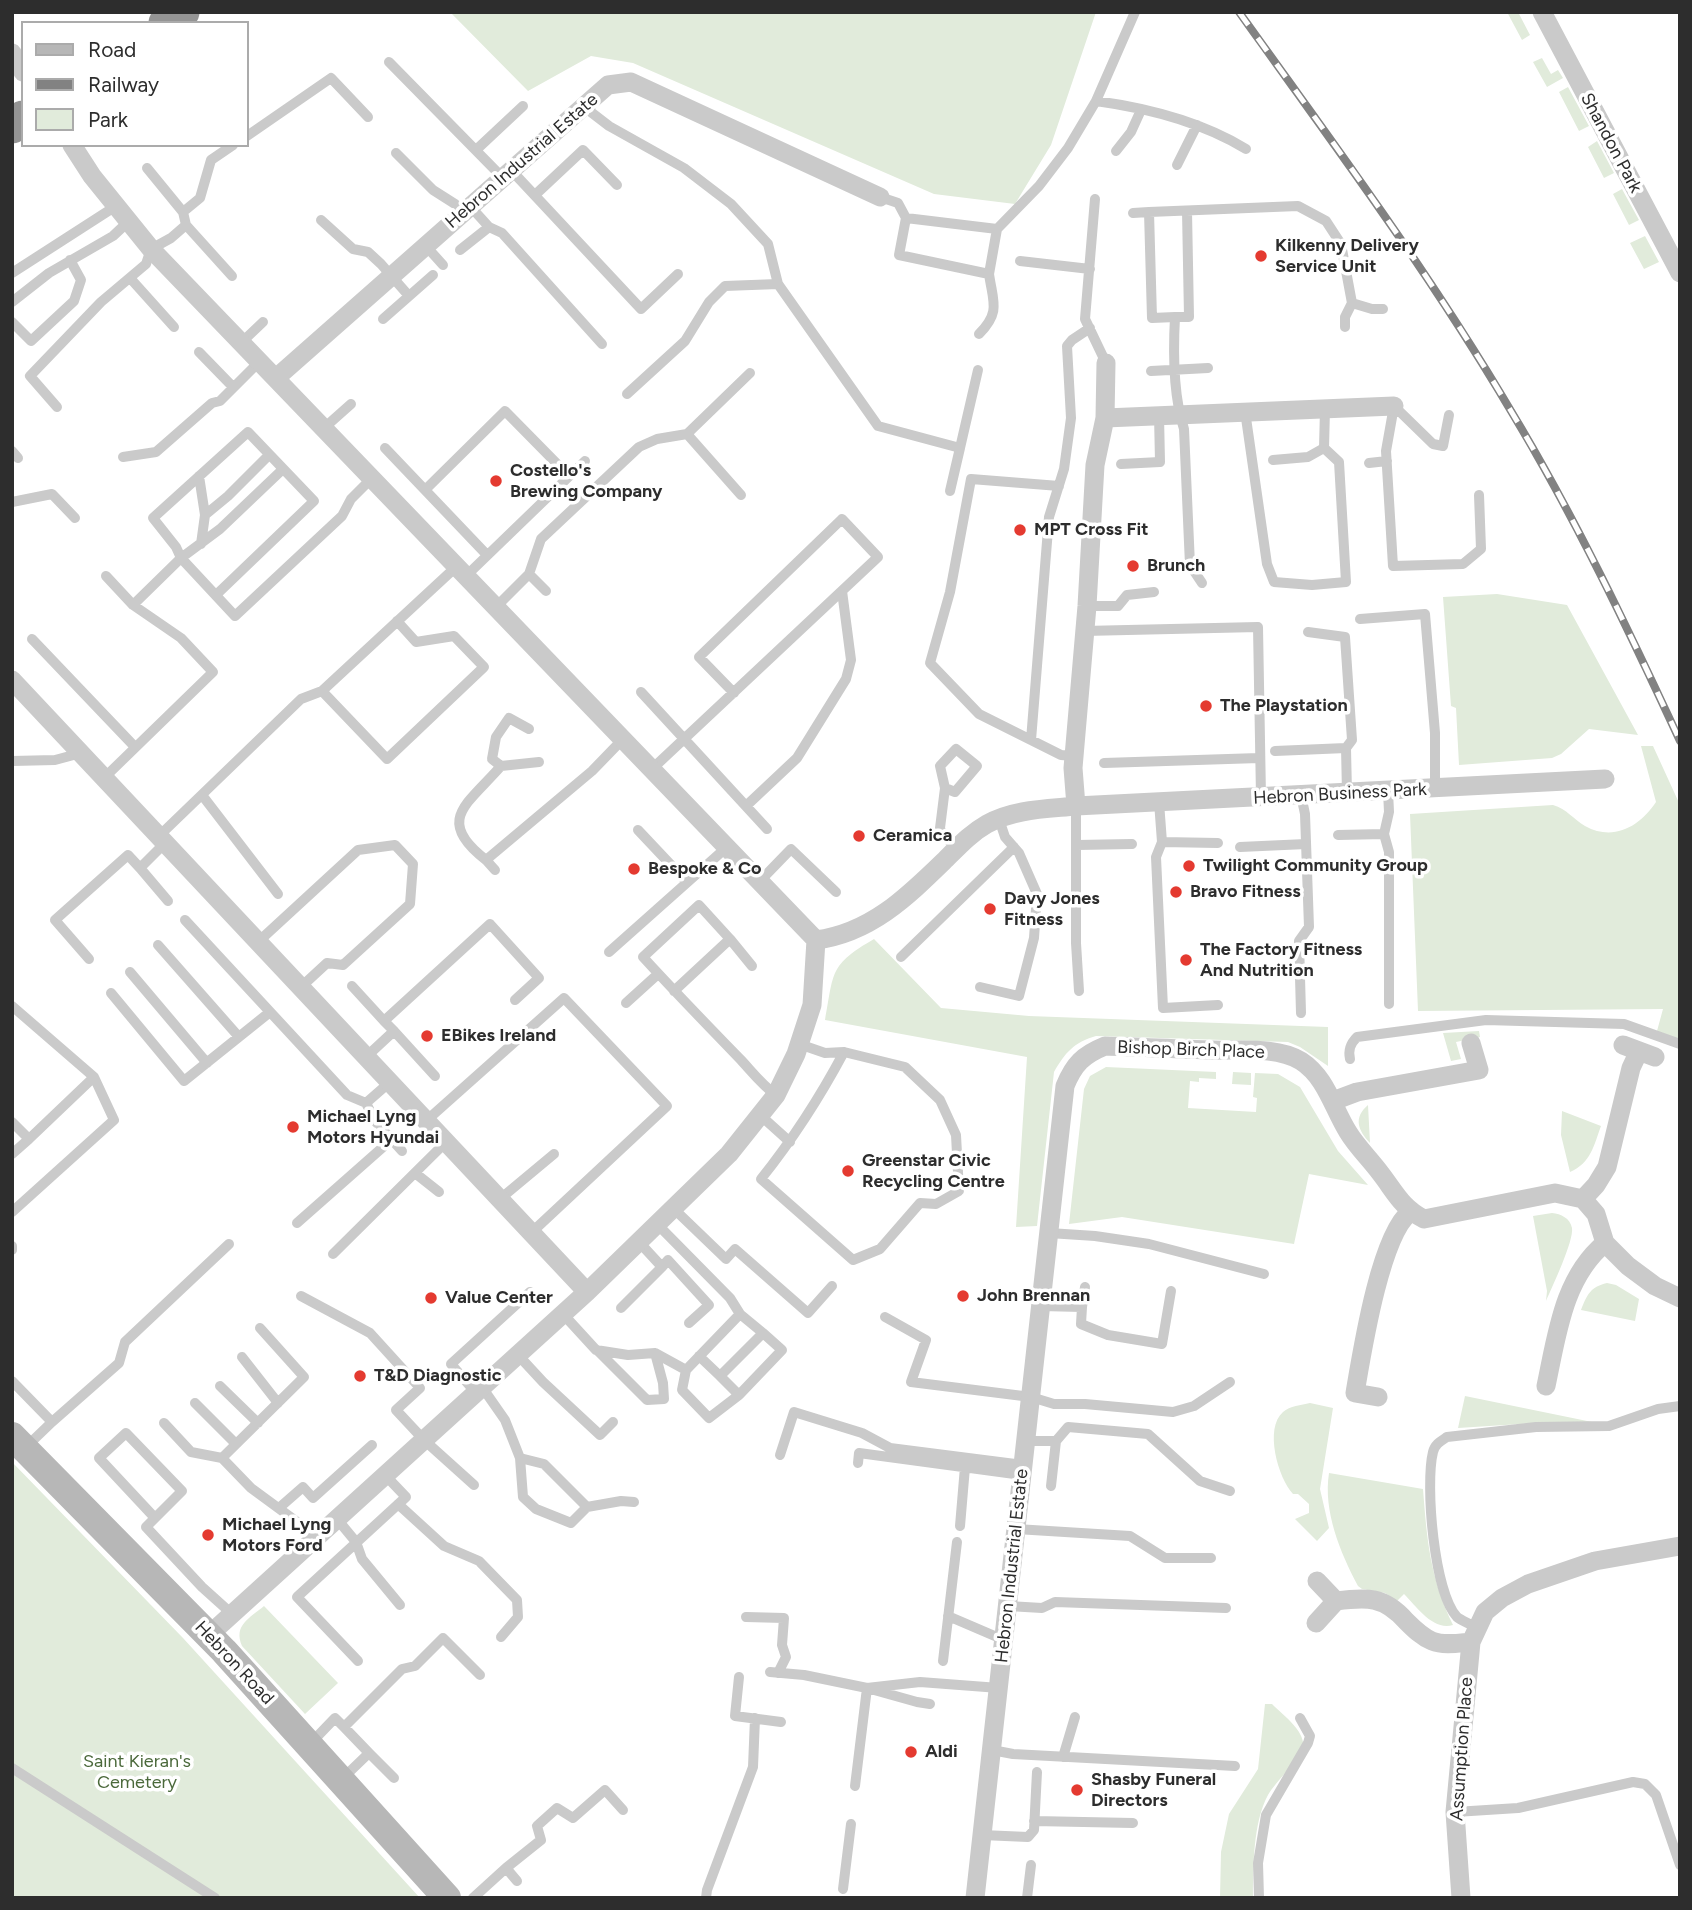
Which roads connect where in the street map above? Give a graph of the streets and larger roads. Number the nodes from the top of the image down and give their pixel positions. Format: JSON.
{"nodes":[{"id":1,"x":1542,"y":12,"type":"edge"},
{"id":2,"x":73,"y":147,"type":"edge"},
{"id":3,"x":880,"y":197,"type":"road end"},
{"id":4,"x":1680,"y":273,"type":"edge"},
{"id":5,"x":1106,"y":363,"type":"road end"},
{"id":6,"x":276,"y":378,"type":"junction"},
{"id":7,"x":1394,"y":406,"type":"road end"},
{"id":8,"x":1105,"y":418,"type":"junction"},
{"id":9,"x":12,"y":680,"type":"edge"},
{"id":10,"x":1605,"y":779,"type":"dead end"},
{"id":11,"x":1076,"y":806,"type":"junction"},
{"id":12,"x":816,"y":940,"type":"junction"},
{"id":13,"x":1471,"y":1043,"type":"dead end"},
{"id":14,"x":1639,"y":1051,"type":"dead end"},
{"id":15,"x":1333,"y":1101,"type":"junction"},
{"id":16,"x":1583,"y":1199,"type":"junction"},
{"id":17,"x":1410,"y":1212,"type":"junction"},
{"id":18,"x":1049,"y":1233,"type":"joint"},
{"id":19,"x":1605,"y":1243,"type":"junction"},
{"id":20,"x":587,"y":1292,"type":"junction"},
{"id":21,"x":1680,"y":1298,"type":"edge"},
{"id":22,"x":1546,"y":1386,"type":"dead end"},
{"id":23,"x":1378,"y":1397,"type":"dead end"},
{"id":24,"x":18,"y":1442,"type":"edge"},
{"id":25,"x":1680,"y":1546,"type":"edge"},
{"id":26,"x":1317,"y":1581,"type":"dead end"},
{"id":27,"x":1336,"y":1601,"type":"junction"},
{"id":28,"x":1316,"y":1623,"type":"dead end"},
{"id":29,"x":209,"y":1635,"type":"junction"},
{"id":30,"x":1474,"y":1635,"type":"junction"},
{"id":31,"x":447,"y":1898,"type":"edge"},
{"id":32,"x":975,"y":1898,"type":"edge"},
{"id":33,"x":1461,"y":1898,"type":"edge"}],
"edges":[{"from":1,"to":4,"type":"street","name":"Shandon Park"},
{"from":2,"to":6,"type":"street"},
{"from":3,"to":6,"type":"street","name":"Hebron Industrial Estate"},
{"from":5,"to":8,"type":"street"},
{"from":6,"to":12,"type":"street"},
{"from":7,"to":8,"type":"street"},
{"from":8,"to":11,"type":"street"},
{"from":9,"to":20,"type":"street"},
{"from":10,"to":11,"type":"street","name":"Hebron Business Park"},
{"from":11,"to":12,"type":"street","name":"Hebron Business Park"},
{"from":12,"to":20,"type":"street"},
{"from":13,"to":15,"type":"street"},
{"from":14,"to":16,"type":"street"},
{"from":15,"to":17,"type":"street","name":"Bishop Birch Place"},
{"from":15,"to":18,"type":"street","name":"Bishop Birch Place"},
{"from":16,"to":17,"type":"street"},
{"from":16,"to":19,"type":"street"},
{"from":17,"to":23,"type":"street"},
{"from":18,"to":32,"type":"street","name":"Hebron Industrial Estate"},
{"from":19,"to":21,"type":"street"},
{"from":19,"to":22,"type":"street"},
{"from":20,"to":29,"type":"street"},
{"from":24,"to":29,"type":"street","name":"Hebron Road"},
{"from":25,"to":30,"type":"street"},
{"from":26,"to":27,"type":"street"},
{"from":27,"to":28,"type":"street"},
{"from":27,"to":30,"type":"street"},
{"from":29,"to":31,"type":"street","name":"Hebron Road"},
{"from":30,"to":33,"type":"street","name":"Assumption Place"}]}
